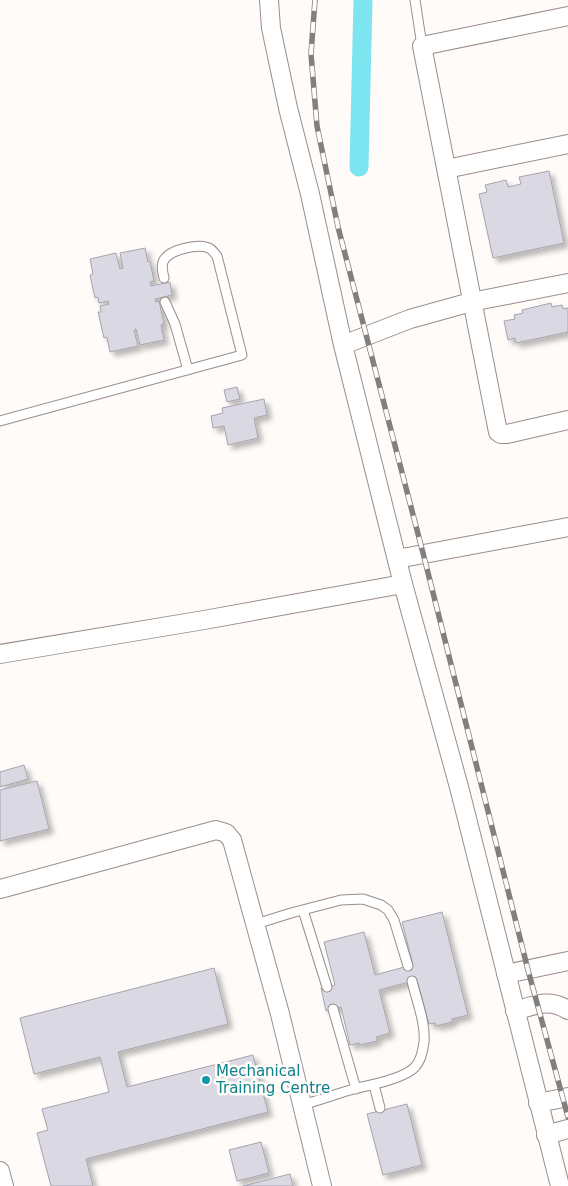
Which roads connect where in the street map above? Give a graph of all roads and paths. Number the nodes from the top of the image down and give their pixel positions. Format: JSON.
{"nodes":[{"id":1,"x":269,"y":0,"type":"edge"},
{"id":2,"x":415,"y":0,"type":"edge"},
{"id":3,"x":568,"y":16,"type":"edge"},
{"id":4,"x":422,"y":46,"type":"junction"},
{"id":5,"x":568,"y":144,"type":"edge"},
{"id":6,"x":446,"y":169,"type":"junction"},
{"id":7,"x":164,"y":278,"type":"dead end"},
{"id":8,"x":568,"y":284,"type":"edge"},
{"id":9,"x":166,"y":302,"type":"dead end"},
{"id":10,"x":472,"y":302,"type":"junction"},
{"id":11,"x":343,"y":345,"type":"junction"},
{"id":12,"x":188,"y":370,"type":"junction"},
{"id":13,"x":568,"y":420,"type":"edge"},
{"id":14,"x":0,"y":421,"type":"edge"},
{"id":15,"x":568,"y":527,"type":"edge"},
{"id":16,"x":397,"y":559,"type":"junction"},
{"id":17,"x":403,"y":584,"type":"junction"},
{"id":18,"x":0,"y":654,"type":"edge"},
{"id":19,"x":0,"y":889,"type":"edge"},
{"id":20,"x":304,"y":910,"type":"junction"},
{"id":21,"x":256,"y":924,"type":"junction"},
{"id":22,"x":568,"y":961,"type":"edge"},
{"id":23,"x":408,"y":966,"type":"dead end"},
{"id":24,"x":506,"y":974,"type":"junction"},
{"id":25,"x":412,"y":982,"type":"dead end"},
{"id":26,"x":327,"y":987,"type":"dead end"},
{"id":27,"x":333,"y":1009,"type":"dead end"},
{"id":28,"x":568,"y":1010,"type":"edge"},
{"id":29,"x":514,"y":1011,"type":"junction"},
{"id":30,"x":374,"y":1085,"type":"junction"},
{"id":31,"x":356,"y":1088,"type":"junction"},
{"id":32,"x":568,"y":1097,"type":"edge"},
{"id":33,"x":538,"y":1103,"type":"junction"},
{"id":34,"x":302,"y":1105,"type":"junction"},
{"id":35,"x":380,"y":1108,"type":"dead end"},
{"id":36,"x":568,"y":1129,"type":"edge"},
{"id":37,"x":546,"y":1135,"type":"junction"},
{"id":38,"x":0,"y":1171,"type":"edge"},
{"id":39,"x":4,"y":1186,"type":"edge"},
{"id":40,"x":322,"y":1186,"type":"edge"},
{"id":41,"x":560,"y":1186,"type":"edge"}],
"edges":[{"from":1,"to":11,"type":"street"},
{"from":2,"to":4,"type":"lane"},
{"from":3,"to":4,"type":"street"},
{"from":4,"to":6,"type":"street"},
{"from":5,"to":6,"type":"street"},
{"from":6,"to":10,"type":"street"},
{"from":7,"to":12,"type":"lane"},
{"from":8,"to":10,"type":"street"},
{"from":9,"to":12,"type":"lane"},
{"from":10,"to":11,"type":"street"},
{"from":10,"to":13,"type":"street"},
{"from":11,"to":16,"type":"street"},
{"from":12,"to":14,"type":"lane"},
{"from":15,"to":16,"type":"street"},
{"from":16,"to":17,"type":"street"},
{"from":17,"to":18,"type":"street"},
{"from":17,"to":24,"type":"street"},
{"from":19,"to":21,"type":"street"},
{"from":20,"to":21,"type":"lane"},
{"from":20,"to":23,"type":"lane"},
{"from":20,"to":26,"type":"lane"},
{"from":21,"to":34,"type":"street"},
{"from":22,"to":24,"type":"street"},
{"from":24,"to":29,"type":"street"},
{"from":25,"to":30,"type":"lane"},
{"from":27,"to":31,"type":"lane"},
{"from":28,"to":29,"type":"street"},
{"from":29,"to":33,"type":"street"},
{"from":30,"to":31,"type":"lane"},
{"from":30,"to":35,"type":"lane"},
{"from":31,"to":34,"type":"lane"},
{"from":32,"to":33,"type":"street"},
{"from":33,"to":37,"type":"street"},
{"from":34,"to":40,"type":"street"},
{"from":36,"to":37,"type":"street"},
{"from":37,"to":41,"type":"street"},
{"from":38,"to":39,"type":"street"}]}
